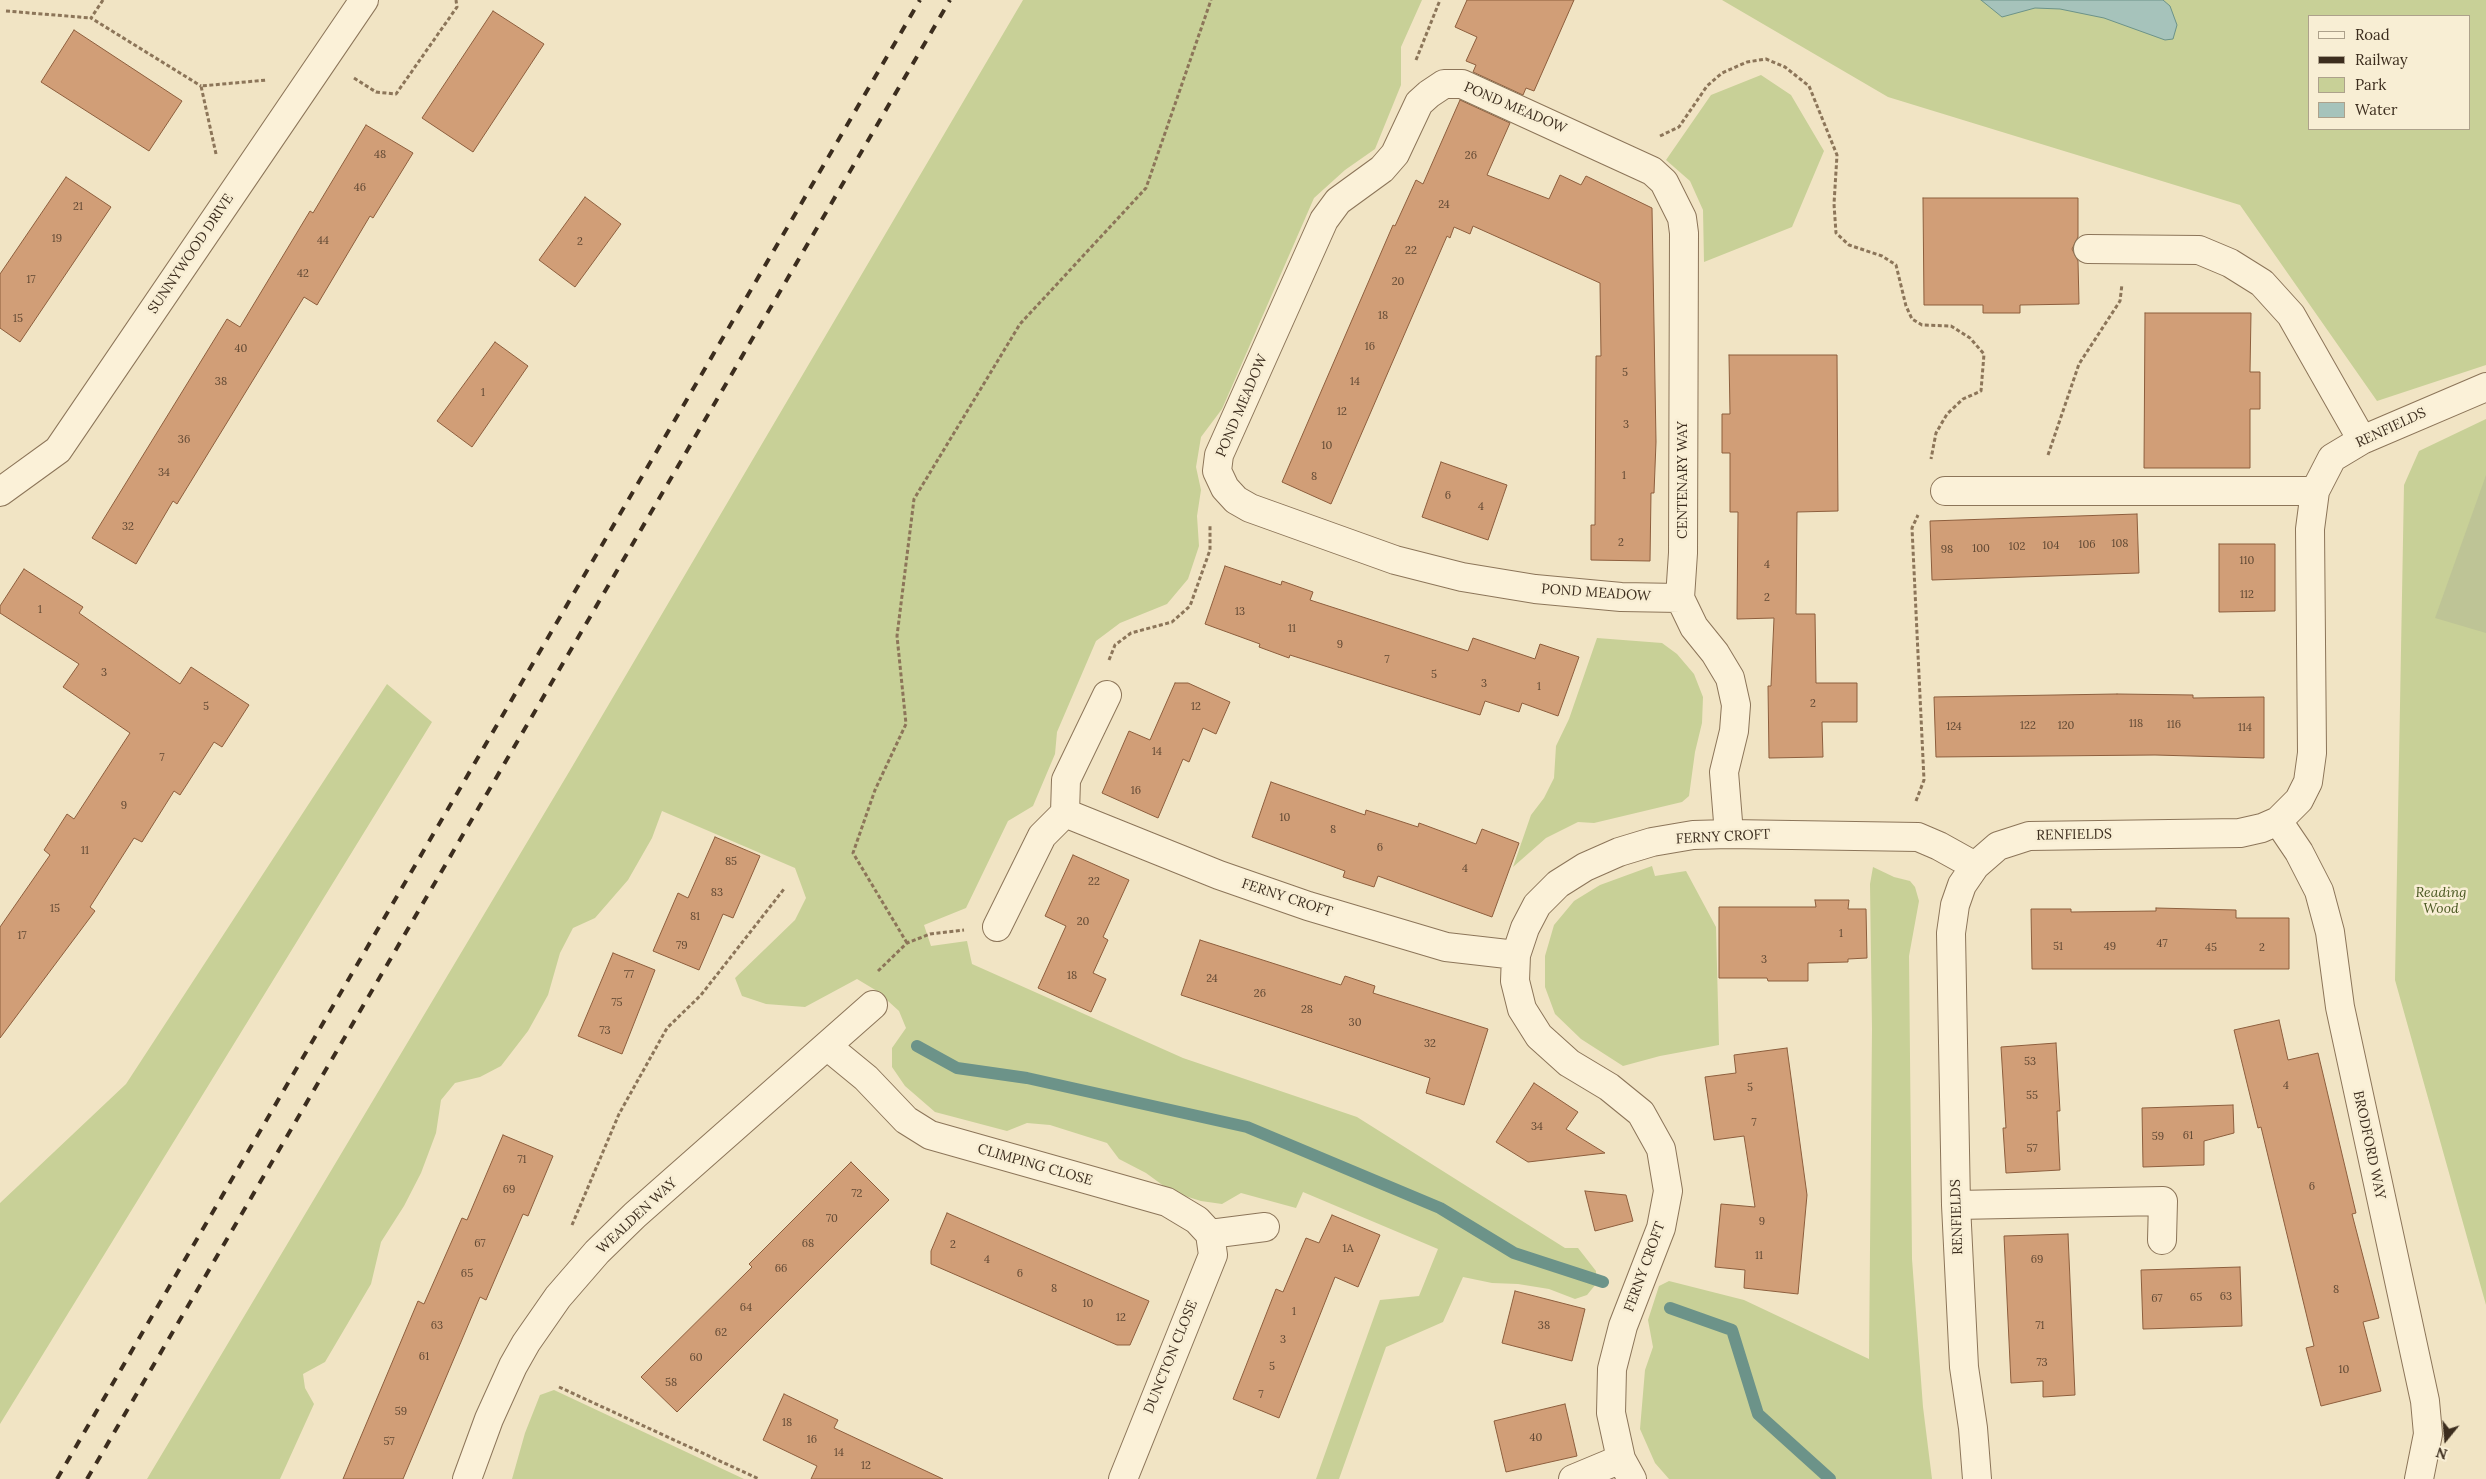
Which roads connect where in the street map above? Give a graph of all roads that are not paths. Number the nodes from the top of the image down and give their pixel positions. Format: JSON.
{"nodes":[{"id":1,"x":364,"y":0,"type":"edge"},
{"id":2,"x":1611,"y":151,"type":"joint"},
{"id":3,"x":2088,"y":249,"type":"dead end"},
{"id":4,"x":2486,"y":387,"type":"edge"},
{"id":5,"x":2362,"y":440,"type":"junction"},
{"id":6,"x":1945,"y":491,"type":"dead end"},
{"id":7,"x":2315,"y":491,"type":"junction"},
{"id":8,"x":0,"y":492,"type":"edge"},
{"id":9,"x":1680,"y":598,"type":"junction"},
{"id":10,"x":1107,"y":695,"type":"road end"},
{"id":11,"x":1064,"y":813,"type":"junction"},
{"id":12,"x":2278,"y":821,"type":"junction"},
{"id":13,"x":1729,"y":834,"type":"junction"},
{"id":14,"x":1975,"y":866,"type":"junction"},
{"id":15,"x":997,"y":927,"type":"road end"},
{"id":16,"x":1516,"y":955,"type":"junction"},
{"id":17,"x":873,"y":1005,"type":"dead end"},
{"id":18,"x":827,"y":1046,"type":"junction"},
{"id":19,"x":1956,"y":1205,"type":"junction"},
{"id":20,"x":1265,"y":1227,"type":"dead end"},
{"id":21,"x":1210,"y":1234,"type":"junction"},
{"id":22,"x":2162,"y":1240,"type":"dead end"},
{"id":23,"x":1626,"y":1469,"type":"edge"},
{"id":24,"x":467,"y":1479,"type":"edge"},
{"id":25,"x":1123,"y":1479,"type":"edge"},
{"id":26,"x":1573,"y":1479,"type":"edge"},
{"id":27,"x":1977,"y":1479,"type":"edge"},
{"id":28,"x":2419,"y":1479,"type":"edge"}],
"edges":[{"from":1,"to":8,"type":"street","name":"SUNNYWOOD DRIVE"},
{"from":2,"to":9,"type":"street","name":"CENTENARY WAY"},
{"from":2,"to":9,"type":"street","name":"POND MEADOW"},
{"from":3,"to":5,"type":"street"},
{"from":4,"to":5,"type":"street","name":"RENFIELDS"},
{"from":5,"to":7,"type":"street","name":"RENFIELDS"},
{"from":6,"to":7,"type":"street"},
{"from":7,"to":12,"type":"street","name":"RENFIELDS"},
{"from":9,"to":13,"type":"street","name":"CENTENARY WAY"},
{"from":10,"to":11,"type":"street"},
{"from":11,"to":15,"type":"street"},
{"from":11,"to":16,"type":"street","name":"FERNY CROFT"},
{"from":12,"to":14,"type":"street","name":"RENFIELDS"},
{"from":12,"to":28,"type":"street","name":"BRODFORD WAY"},
{"from":13,"to":14,"type":"street","name":"FERNY CROFT"},
{"from":13,"to":16,"type":"street","name":"FERNY CROFT"},
{"from":14,"to":19,"type":"street","name":"RENFIELDS"},
{"from":16,"to":23,"type":"street","name":"FERNY CROFT"},
{"from":17,"to":18,"type":"street","name":"WEALDEN WAY"},
{"from":18,"to":21,"type":"street","name":"CLIMPING CLOSE"},
{"from":18,"to":24,"type":"street","name":"WEALDEN WAY"},
{"from":19,"to":22,"type":"street"},
{"from":19,"to":27,"type":"street","name":"RENFIELDS"},
{"from":20,"to":21,"type":"street"},
{"from":21,"to":25,"type":"street","name":"DUNCTON CLOSE"},
{"from":23,"to":26,"type":"street","name":"FERNY CROFT"}]}
